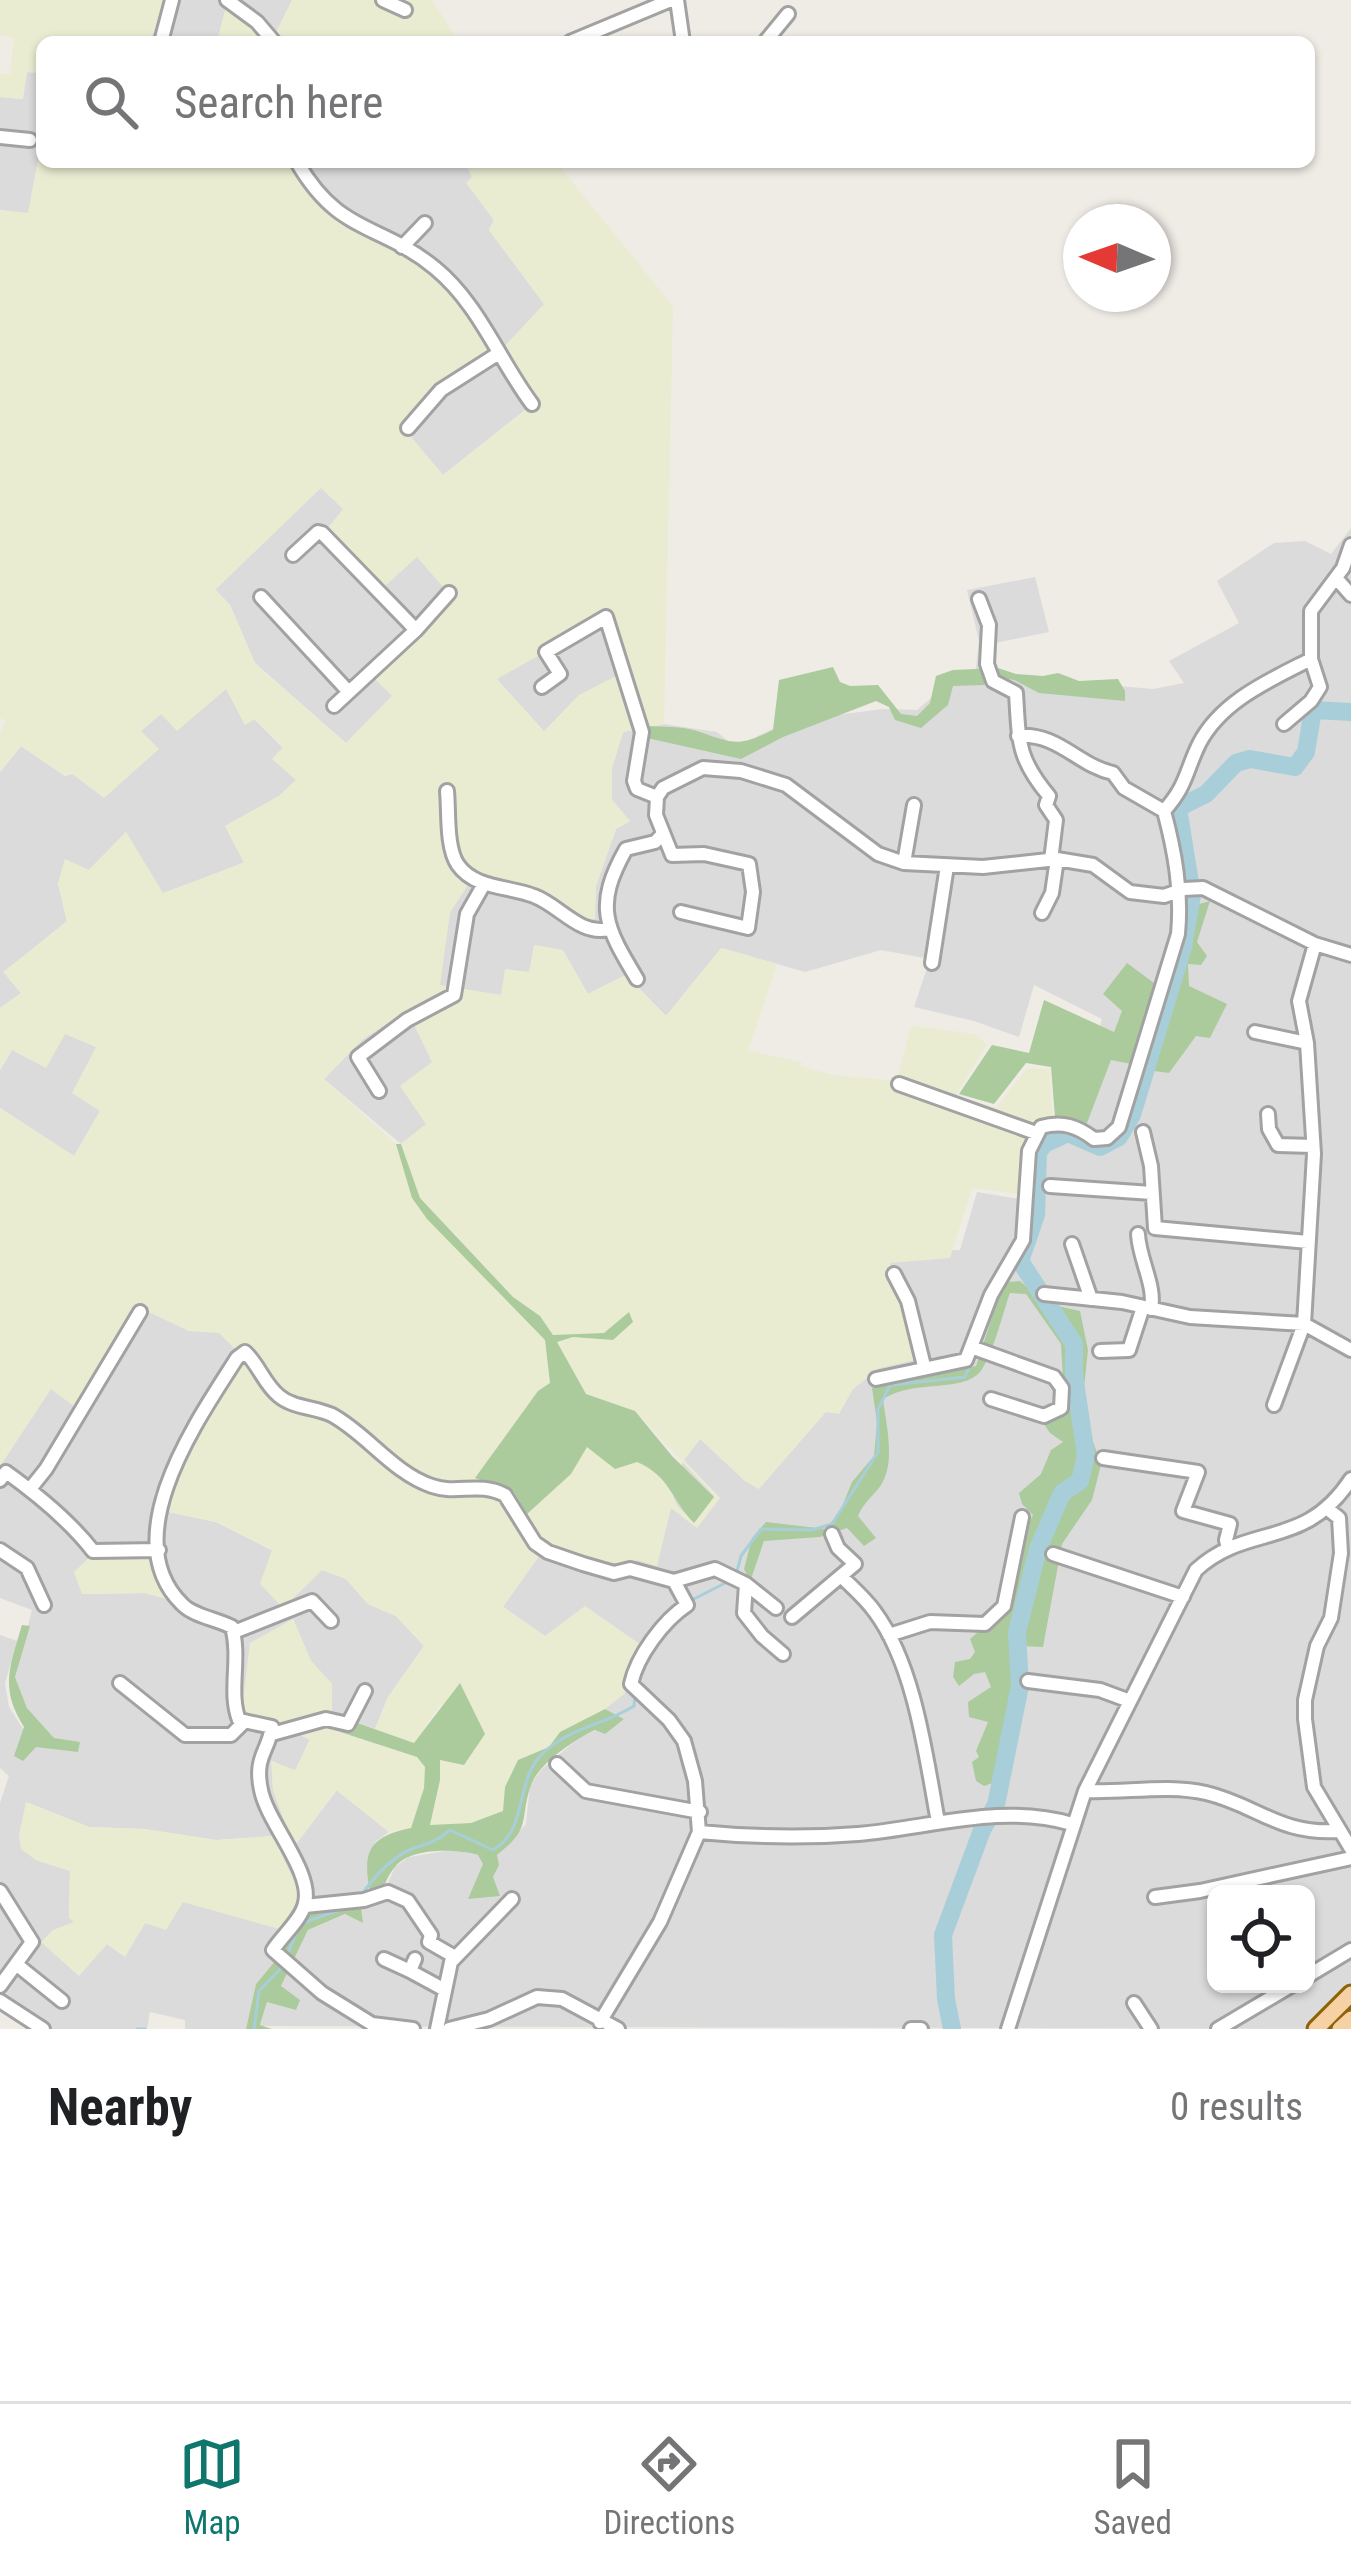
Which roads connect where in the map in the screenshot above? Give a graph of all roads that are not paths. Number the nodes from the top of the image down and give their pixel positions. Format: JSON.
{"nodes":[{"id":1,"x":172,"y":0,"type":"edge"},
{"id":2,"x":226,"y":0,"type":"edge"},
{"id":3,"x":383,"y":0,"type":"edge"},
{"id":4,"x":674,"y":0,"type":"edge"},
{"id":5,"x":405,"y":10,"type":"dead end"},
{"id":6,"x":788,"y":14,"type":"dead end"},
{"id":7,"x":163,"y":36,"type":"edge"},
{"id":8,"x":269,"y":36,"type":"edge"},
{"id":9,"x":585,"y":36,"type":"edge"},
{"id":10,"x":682,"y":36,"type":"edge"},
{"id":11,"x":770,"y":36,"type":"edge"},
{"id":12,"x":0,"y":137,"type":"edge"},
{"id":13,"x":29,"y":140,"type":"dead end"},
{"id":14,"x":301,"y":168,"type":"edge"},
{"id":15,"x":425,"y":223,"type":"dead end"},
{"id":16,"x":402,"y":247,"type":"junction"},
{"id":17,"x":499,"y":353,"type":"junction"},
{"id":18,"x":532,"y":404,"type":"dead end"},
{"id":19,"x":408,"y":428,"type":"dead end"},
{"id":20,"x":1351,"y":545,"type":"edge"},
{"id":21,"x":293,"y":555,"type":"dead end"},
{"id":22,"x":1336,"y":578,"type":"junction"},
{"id":23,"x":449,"y":593,"type":"dead end"},
{"id":24,"x":1351,"y":595,"type":"edge"},
{"id":25,"x":261,"y":597,"type":"dead end"},
{"id":26,"x":979,"y":599,"type":"dead end"},
{"id":27,"x":416,"y":630,"type":"junction"},
{"id":28,"x":1311,"y":658,"type":"junction"},
{"id":29,"x":542,"y":687,"type":"dead end"},
{"id":30,"x":347,"y":691,"type":"junction"},
{"id":31,"x":334,"y":706,"type":"dead end"},
{"id":32,"x":1284,"y":724,"type":"dead end"},
{"id":33,"x":1018,"y":736,"type":"junction"},
{"id":34,"x":447,"y":791,"type":"dead end"},
{"id":35,"x":657,"y":796,"type":"junction"},
{"id":36,"x":914,"y":805,"type":"dead end"},
{"id":37,"x":1164,"y":811,"type":"junction"},
{"id":38,"x":662,"y":835,"type":"junction"},
{"id":39,"x":1054,"y":860,"type":"junction"},
{"id":40,"x":904,"y":863,"type":"junction"},
{"id":41,"x":947,"y":866,"type":"junction"},
{"id":42,"x":484,"y":884,"type":"junction"},
{"id":43,"x":1180,"y":890,"type":"junction"},
{"id":44,"x":682,"y":912,"type":"dead end"},
{"id":45,"x":1042,"y":913,"type":"dead end"},
{"id":46,"x":608,"y":929,"type":"junction"},
{"id":47,"x":1315,"y":944,"type":"junction"},
{"id":48,"x":1351,"y":955,"type":"edge"},
{"id":49,"x":932,"y":963,"type":"dead end"},
{"id":50,"x":637,"y":980,"type":"dead end"},
{"id":51,"x":1255,"y":1032,"type":"dead end"},
{"id":52,"x":1307,"y":1043,"type":"junction"},
{"id":53,"x":899,"y":1084,"type":"dead end"},
{"id":54,"x":379,"y":1091,"type":"dead end"},
{"id":55,"x":1268,"y":1114,"type":"dead end"},
{"id":56,"x":1143,"y":1132,"type":"dead end"},
{"id":57,"x":1036,"y":1133,"type":"junction"},
{"id":58,"x":1313,"y":1146,"type":"junction"},
{"id":59,"x":1050,"y":1186,"type":"dead end"},
{"id":60,"x":1152,"y":1193,"type":"junction"},
{"id":61,"x":1138,"y":1234,"type":"dead end"},
{"id":62,"x":1308,"y":1242,"type":"junction"},
{"id":63,"x":1072,"y":1244,"type":"dead end"},
{"id":64,"x":894,"y":1274,"type":"dead end"},
{"id":65,"x":1045,"y":1294,"type":"dead end"},
{"id":66,"x":1090,"y":1299,"type":"junction"},
{"id":67,"x":1147,"y":1308,"type":"junction"},
{"id":68,"x":140,"y":1312,"type":"dead end"},
{"id":69,"x":1304,"y":1324,"type":"junction"},
{"id":70,"x":971,"y":1348,"type":"junction"},
{"id":71,"x":1100,"y":1351,"type":"dead end"},
{"id":72,"x":1351,"y":1351,"type":"edge"},
{"id":73,"x":924,"y":1366,"type":"junction"},
{"id":74,"x":877,"y":1379,"type":"dead end"},
{"id":75,"x":992,"y":1400,"type":"dead end"},
{"id":76,"x":1274,"y":1405,"type":"dead end"},
{"id":77,"x":1103,"y":1457,"type":"dead end"},
{"id":78,"x":1351,"y":1479,"type":"edge"},
{"id":79,"x":0,"y":1480,"type":"edge"},
{"id":80,"x":30,"y":1490,"type":"junction"},
{"id":81,"x":1329,"y":1510,"type":"junction"},
{"id":82,"x":1022,"y":1517,"type":"dead end"},
{"id":83,"x":1346,"y":1530,"type":"edge"},
{"id":84,"x":832,"y":1534,"type":"dead end"},
{"id":85,"x":1228,"y":1549,"type":"junction"},
{"id":86,"x":0,"y":1550,"type":"edge"},
{"id":87,"x":159,"y":1550,"type":"junction"},
{"id":88,"x":1053,"y":1554,"type":"dead end"},
{"id":89,"x":842,"y":1577,"type":"junction"},
{"id":90,"x":674,"y":1581,"type":"junction"},
{"id":91,"x":746,"y":1584,"type":"junction"},
{"id":92,"x":1183,"y":1597,"type":"junction"},
{"id":93,"x":44,"y":1605,"type":"dead end"},
{"id":94,"x":776,"y":1608,"type":"dead end"},
{"id":95,"x":791,"y":1617,"type":"dead end"},
{"id":96,"x":332,"y":1621,"type":"dead end"},
{"id":97,"x":234,"y":1632,"type":"junction"},
{"id":98,"x":889,"y":1635,"type":"junction"},
{"id":99,"x":783,"y":1654,"type":"dead end"},
{"id":100,"x":1028,"y":1681,"type":"dead end"},
{"id":101,"x":120,"y":1683,"type":"dead end"},
{"id":102,"x":365,"y":1691,"type":"dead end"},
{"id":103,"x":1127,"y":1700,"type":"junction"},
{"id":104,"x":245,"y":1721,"type":"junction"},
{"id":105,"x":272,"y":1734,"type":"junction"},
{"id":106,"x":557,"y":1764,"type":"dead end"},
{"id":107,"x":1085,"y":1791,"type":"junction"},
{"id":108,"x":700,"y":1812,"type":"junction"},
{"id":109,"x":938,"y":1822,"type":"junction"},
{"id":110,"x":1072,"y":1824,"type":"junction"},
{"id":111,"x":1339,"y":1831,"type":"junction"},
{"id":112,"x":699,"y":1832,"type":"junction"},
{"id":113,"x":1351,"y":1854,"type":"edge"},
{"id":114,"x":0,"y":1891,"type":"edge"},
{"id":115,"x":1155,"y":1897,"type":"dead end"},
{"id":116,"x":512,"y":1899,"type":"dead end"},
{"id":117,"x":305,"y":1906,"type":"junction"},
{"id":118,"x":1351,"y":1950,"type":"edge"},
{"id":119,"x":454,"y":1957,"type":"junction"},
{"id":120,"x":384,"y":1959,"type":"dead end"},
{"id":121,"x":16,"y":1964,"type":"junction"},
{"id":122,"x":1315,"y":1971,"type":"edge"},
{"id":123,"x":0,"y":1986,"type":"edge"},
{"id":124,"x":445,"y":1990,"type":"junction"},
{"id":125,"x":1279,"y":1993,"type":"edge"},
{"id":126,"x":1351,"y":1994,"type":"edge"},
{"id":127,"x":0,"y":2001,"type":"edge"},
{"id":128,"x":62,"y":2001,"type":"dead end"},
{"id":129,"x":1134,"y":2002,"type":"dead end"},
{"id":130,"x":20,"y":2015,"type":"junction"},
{"id":131,"x":1351,"y":2019,"type":"edge"},
{"id":132,"x":600,"y":2022,"type":"junction"},
{"id":133,"x":11,"y":2029,"type":"edge"},
{"id":134,"x":43,"y":2029,"type":"edge"},
{"id":135,"x":413,"y":2029,"type":"edge"},
{"id":136,"x":437,"y":2029,"type":"edge"},
{"id":137,"x":449,"y":2029,"type":"edge"},
{"id":138,"x":618,"y":2029,"type":"edge"},
{"id":139,"x":911,"y":2029,"type":"edge"},
{"id":140,"x":921,"y":2029,"type":"edge"},
{"id":141,"x":1008,"y":2029,"type":"edge"},
{"id":142,"x":1151,"y":2029,"type":"edge"},
{"id":143,"x":1218,"y":2029,"type":"edge"},
{"id":144,"x":1316,"y":2029,"type":"edge"},
{"id":145,"x":1340,"y":2029,"type":"edge"}],
"edges":[{"from":1,"to":7,"type":"street"},
{"from":2,"to":8,"type":"street"},
{"from":3,"to":5,"type":"street"},
{"from":4,"to":9,"type":"street"},
{"from":4,"to":10,"type":"street"},
{"from":6,"to":11,"type":"street"},
{"from":12,"to":13,"type":"street"},
{"from":14,"to":16,"type":"street"},
{"from":15,"to":16,"type":"street"},
{"from":16,"to":17,"type":"street"},
{"from":17,"to":18,"type":"street"},
{"from":17,"to":19,"type":"street"},
{"from":20,"to":22,"type":"street"},
{"from":21,"to":27,"type":"street"},
{"from":22,"to":24,"type":"street"},
{"from":22,"to":28,"type":"street"},
{"from":23,"to":27,"type":"street"},
{"from":25,"to":30,"type":"street"},
{"from":26,"to":33,"type":"street"},
{"from":27,"to":30,"type":"street"},
{"from":28,"to":32,"type":"street"},
{"from":28,"to":37,"type":"street"},
{"from":29,"to":35,"type":"street"},
{"from":30,"to":31,"type":"street"},
{"from":33,"to":37,"type":"street"},
{"from":33,"to":39,"type":"street"},
{"from":34,"to":42,"type":"street"},
{"from":35,"to":38,"type":"street"},
{"from":35,"to":40,"type":"street"},
{"from":36,"to":40,"type":"street"},
{"from":37,"to":43,"type":"street"},
{"from":38,"to":44,"type":"street"},
{"from":38,"to":46,"type":"street"},
{"from":39,"to":41,"type":"street"},
{"from":39,"to":43,"type":"street"},
{"from":39,"to":45,"type":"street"},
{"from":40,"to":41,"type":"street"},
{"from":41,"to":49,"type":"street"},
{"from":42,"to":46,"type":"street"},
{"from":42,"to":54,"type":"street"},
{"from":43,"to":47,"type":"street"},
{"from":43,"to":57,"type":"street"},
{"from":46,"to":50,"type":"street"},
{"from":47,"to":48,"type":"street"},
{"from":47,"to":52,"type":"street"},
{"from":51,"to":52,"type":"street"},
{"from":52,"to":58,"type":"street"},
{"from":53,"to":57,"type":"street"},
{"from":55,"to":58,"type":"street"},
{"from":56,"to":60,"type":"street"},
{"from":57,"to":70,"type":"street"},
{"from":58,"to":62,"type":"street"},
{"from":59,"to":60,"type":"street"},
{"from":60,"to":62,"type":"street"},
{"from":61,"to":67,"type":"street"},
{"from":62,"to":69,"type":"street"},
{"from":63,"to":66,"type":"street"},
{"from":64,"to":73,"type":"street"},
{"from":65,"to":66,"type":"street"},
{"from":66,"to":67,"type":"street"},
{"from":67,"to":69,"type":"street"},
{"from":67,"to":71,"type":"street"},
{"from":68,"to":80,"type":"street"},
{"from":69,"to":72,"type":"street"},
{"from":69,"to":76,"type":"street"},
{"from":70,"to":73,"type":"street"},
{"from":70,"to":75,"type":"street"},
{"from":73,"to":74,"type":"street"},
{"from":77,"to":85,"type":"street"},
{"from":78,"to":81,"type":"street"},
{"from":79,"to":80,"type":"street"},
{"from":80,"to":87,"type":"street"},
{"from":81,"to":83,"type":"street"},
{"from":81,"to":85,"type":"street"},
{"from":82,"to":98,"type":"street"},
{"from":83,"to":111,"type":"street"},
{"from":84,"to":89,"type":"street"},
{"from":85,"to":92,"type":"street"},
{"from":86,"to":93,"type":"street"},
{"from":87,"to":90,"type":"street"},
{"from":87,"to":97,"type":"street"},
{"from":88,"to":92,"type":"street"},
{"from":89,"to":95,"type":"street"},
{"from":89,"to":98,"type":"street"},
{"from":90,"to":91,"type":"street"},
{"from":90,"to":108,"type":"street"},
{"from":91,"to":94,"type":"street"},
{"from":91,"to":99,"type":"street"},
{"from":92,"to":103,"type":"street"},
{"from":96,"to":97,"type":"street"},
{"from":97,"to":104,"type":"street"},
{"from":98,"to":109,"type":"street"},
{"from":100,"to":103,"type":"street"},
{"from":101,"to":104,"type":"street"},
{"from":102,"to":105,"type":"street"},
{"from":103,"to":107,"type":"street"},
{"from":104,"to":105,"type":"street"},
{"from":105,"to":117,"type":"street"},
{"from":106,"to":108,"type":"street"},
{"from":107,"to":110,"type":"street"},
{"from":107,"to":111,"type":"street"},
{"from":108,"to":112,"type":"street"},
{"from":109,"to":110,"type":"street"},
{"from":109,"to":112,"type":"street"},
{"from":110,"to":141,"type":"street"},
{"from":111,"to":113,"type":"street"},
{"from":112,"to":132,"type":"street"},
{"from":113,"to":115,"type":"street"},
{"from":114,"to":121,"type":"street"},
{"from":116,"to":119,"type":"street"},
{"from":117,"to":119,"type":"street"},
{"from":117,"to":135,"type":"street"},
{"from":118,"to":122,"type":"street"},
{"from":119,"to":124,"type":"street"},
{"from":120,"to":124,"type":"street"},
{"from":121,"to":123,"type":"street"},
{"from":121,"to":128,"type":"street"},
{"from":124,"to":136,"type":"street"},
{"from":125,"to":143,"type":"street"},
{"from":126,"to":144,"type":"main road"},
{"from":127,"to":130,"type":"street"},
{"from":129,"to":142,"type":"street"},
{"from":130,"to":133,"type":"street"},
{"from":130,"to":134,"type":"street"},
{"from":131,"to":145,"type":"main road"},
{"from":132,"to":137,"type":"street"},
{"from":132,"to":138,"type":"street"},
{"from":139,"to":140,"type":"street"}]}
